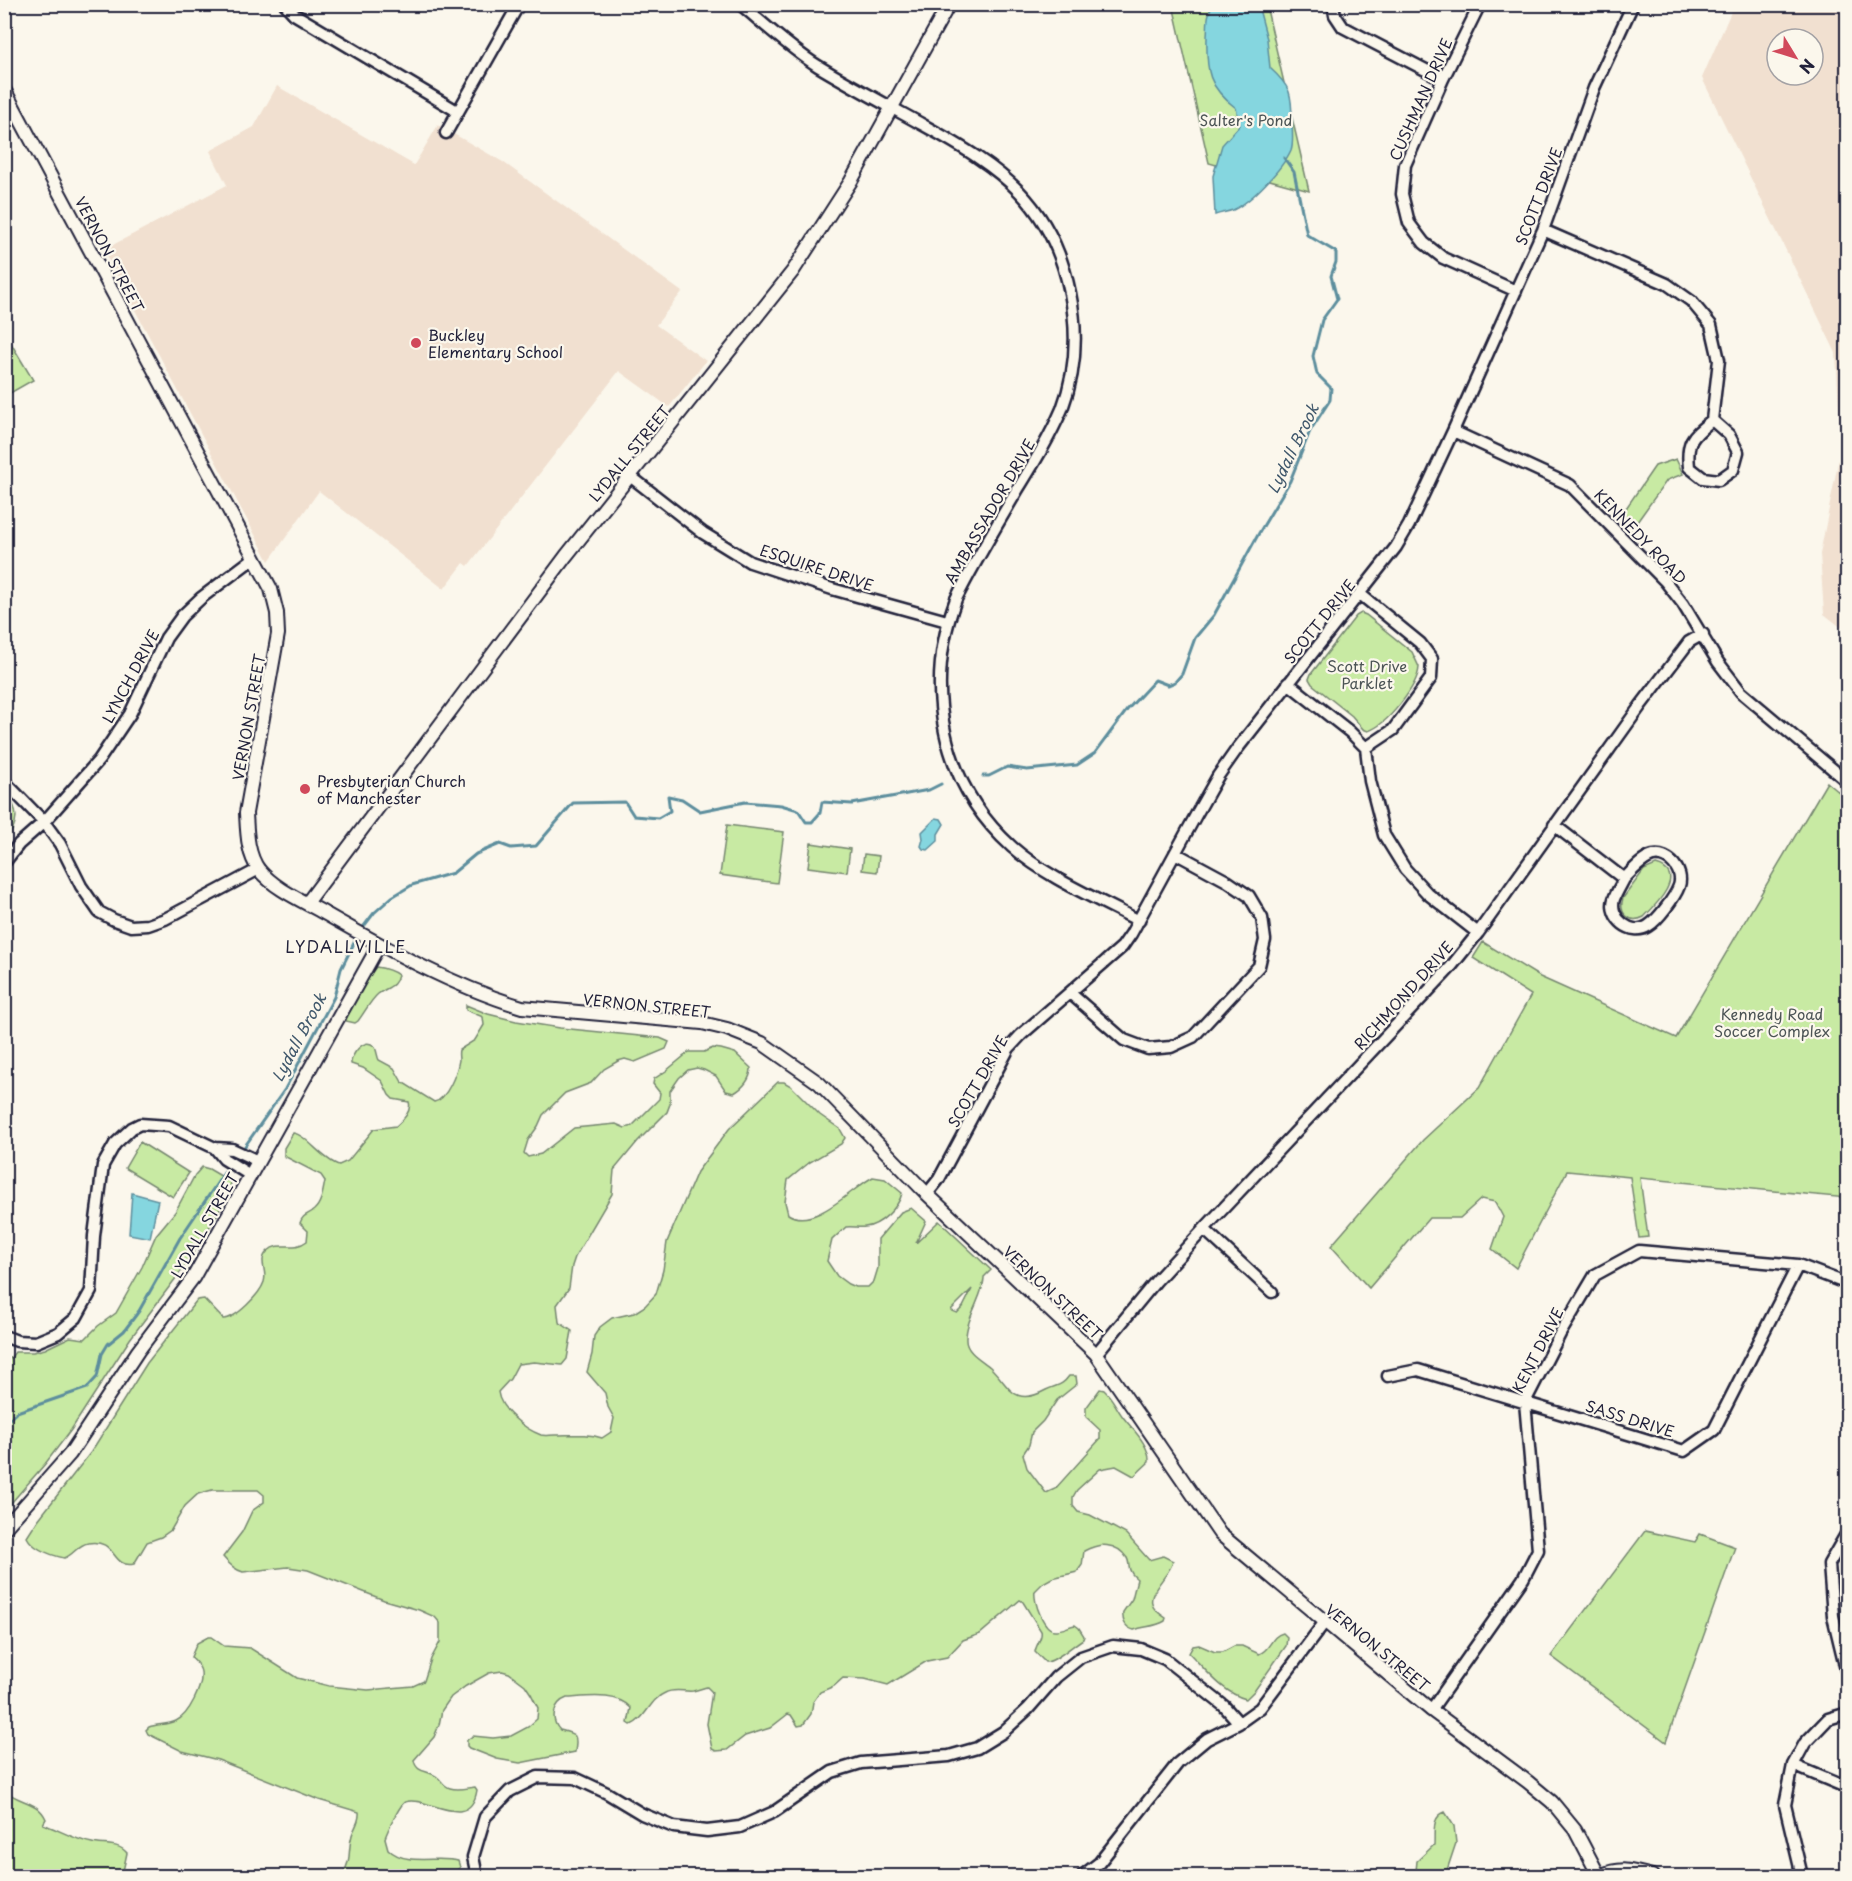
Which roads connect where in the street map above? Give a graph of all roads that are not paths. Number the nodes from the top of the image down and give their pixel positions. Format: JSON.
{"nodes":[{"id":1,"x":285,"y":4,"type":"edge"},
{"id":2,"x":519,"y":4,"type":"edge"},
{"id":3,"x":740,"y":4,"type":"edge"},
{"id":4,"x":949,"y":4,"type":"edge"},
{"id":5,"x":1333,"y":4,"type":"edge"},
{"id":6,"x":1480,"y":4,"type":"edge"},
{"id":7,"x":1633,"y":4,"type":"edge"},
{"id":8,"x":754,"y":9,"type":"edge"},
{"id":9,"x":1443,"y":79,"type":"junction"},
{"id":10,"x":4,"y":89,"type":"edge"},
{"id":11,"x":892,"y":108,"type":"junction"},
{"id":12,"x":457,"y":111,"type":"junction"},
{"id":13,"x":446,"y":133,"type":"dead end"},
{"id":14,"x":1543,"y":230,"type":"junction"},
{"id":15,"x":1516,"y":291,"type":"junction"},
{"id":16,"x":1712,"y":420,"type":"junction"},
{"id":17,"x":1453,"y":431,"type":"junction"},
{"id":18,"x":630,"y":476,"type":"junction"},
{"id":19,"x":254,"y":558,"type":"junction"},
{"id":20,"x":1360,"y":594,"type":"junction"},
{"id":21,"x":947,"y":621,"type":"junction"},
{"id":22,"x":1703,"y":634,"type":"junction"},
{"id":23,"x":1288,"y":683,"type":"junction"},
{"id":24,"x":1366,"y":748,"type":"junction"},
{"id":25,"x":4,"y":781,"type":"edge"},
{"id":26,"x":1848,"y":782,"type":"edge"},
{"id":27,"x":44,"y":822,"type":"junction"},
{"id":28,"x":1554,"y":825,"type":"junction"},
{"id":29,"x":1176,"y":853,"type":"junction"},
{"id":30,"x":4,"y":863,"type":"edge"},
{"id":31,"x":259,"y":869,"type":"junction"},
{"id":32,"x":1624,"y":879,"type":"junction"},
{"id":33,"x":307,"y":903,"type":"junction"},
{"id":34,"x":1139,"y":921,"type":"junction"},
{"id":35,"x":1478,"y":933,"type":"junction"},
{"id":36,"x":380,"y":945,"type":"junction"},
{"id":37,"x":1070,"y":993,"type":"junction"},
{"id":38,"x":216,"y":1148,"type":"junction"},
{"id":39,"x":258,"y":1161,"type":"junction"},
{"id":40,"x":250,"y":1175,"type":"junction"},
{"id":41,"x":927,"y":1194,"type":"junction"},
{"id":42,"x":1204,"y":1229,"type":"junction"},
{"id":43,"x":1798,"y":1265,"type":"junction"},
{"id":44,"x":1848,"y":1284,"type":"edge"},
{"id":45,"x":1272,"y":1292,"type":"dead end"},
{"id":46,"x":4,"y":1336,"type":"edge"},
{"id":47,"x":1096,"y":1354,"type":"junction"},
{"id":48,"x":1388,"y":1376,"type":"dead end"},
{"id":49,"x":1525,"y":1402,"type":"junction"},
{"id":50,"x":4,"y":1529,"type":"edge"},
{"id":51,"x":1848,"y":1531,"type":"edge"},
{"id":52,"x":1324,"y":1623,"type":"junction"},
{"id":53,"x":1848,"y":1678,"type":"edge"},
{"id":54,"x":1431,"y":1710,"type":"junction"},
{"id":55,"x":1848,"y":1713,"type":"edge"},
{"id":56,"x":1239,"y":1723,"type":"junction"},
{"id":57,"x":1793,"y":1765,"type":"junction"},
{"id":58,"x":1848,"y":1788,"type":"edge"},
{"id":59,"x":477,"y":1876,"type":"edge"},
{"id":60,"x":1082,"y":1876,"type":"edge"},
{"id":61,"x":1600,"y":1876,"type":"edge"},
{"id":62,"x":1652,"y":1876,"type":"edge"},
{"id":63,"x":1802,"y":1876,"type":"edge"}],
"edges":[{"from":1,"to":12,"type":"street"},
{"from":2,"to":12,"type":"street"},
{"from":3,"to":8,"type":"street","name":"AMBASSADOR DRIVE"},
{"from":4,"to":11,"type":"street","name":"LYDALL STREET"},
{"from":5,"to":9,"type":"street"},
{"from":6,"to":9,"type":"street","name":"CUSHMAN DRIVE"},
{"from":7,"to":14,"type":"street","name":"SCOTT DRIVE"},
{"from":8,"to":11,"type":"street","name":"AMBASSADOR DRIVE"},
{"from":9,"to":15,"type":"street","name":"CUSHMAN DRIVE"},
{"from":10,"to":19,"type":"street","name":"VERNON STREET"},
{"from":11,"to":18,"type":"street","name":"LYDALL STREET"},
{"from":11,"to":21,"type":"street","name":"AMBASSADOR DRIVE"},
{"from":12,"to":13,"type":"street"},
{"from":14,"to":15,"type":"street","name":"SCOTT DRIVE"},
{"from":14,"to":16,"type":"street"},
{"from":15,"to":17,"type":"street","name":"SCOTT DRIVE"},
{"from":16,"to":16,"type":"street"},
{"from":17,"to":20,"type":"street","name":"SCOTT DRIVE"},
{"from":17,"to":22,"type":"street","name":"KENNEDY ROAD"},
{"from":18,"to":21,"type":"street","name":"ESQUIRE DRIVE"},
{"from":18,"to":33,"type":"street","name":"LYDALL STREET"},
{"from":19,"to":27,"type":"street","name":"LYNCH DRIVE"},
{"from":19,"to":31,"type":"street","name":"VERNON STREET"},
{"from":20,"to":23,"type":"street","name":"SCOTT DRIVE"},
{"from":20,"to":24,"type":"street"},
{"from":21,"to":34,"type":"street","name":"AMBASSADOR DRIVE"},
{"from":22,"to":26,"type":"street","name":"KENNEDY ROAD"},
{"from":22,"to":28,"type":"street","name":"RICHMOND DRIVE"},
{"from":23,"to":24,"type":"street"},
{"from":23,"to":29,"type":"street","name":"SCOTT DRIVE"},
{"from":24,"to":35,"type":"street"},
{"from":25,"to":27,"type":"street"},
{"from":27,"to":30,"type":"street","name":"LYNCH DRIVE"},
{"from":27,"to":31,"type":"street"},
{"from":28,"to":32,"type":"street"},
{"from":28,"to":35,"type":"street","name":"RICHMOND DRIVE"},
{"from":29,"to":34,"type":"street","name":"SCOTT DRIVE"},
{"from":29,"to":37,"type":"street"},
{"from":31,"to":33,"type":"street","name":"VERNON STREET"},
{"from":32,"to":32,"type":"street"},
{"from":33,"to":36,"type":"street","name":"VERNON STREET"},
{"from":34,"to":37,"type":"street","name":"SCOTT DRIVE"},
{"from":35,"to":42,"type":"street","name":"RICHMOND DRIVE"},
{"from":36,"to":39,"type":"street","name":"LYDALL STREET"},
{"from":36,"to":41,"type":"street","name":"VERNON STREET"},
{"from":37,"to":41,"type":"street","name":"SCOTT DRIVE"},
{"from":38,"to":39,"type":"street"},
{"from":38,"to":40,"type":"street"},
{"from":38,"to":46,"type":"street"},
{"from":39,"to":40,"type":"street","name":"LYDALL STREET"},
{"from":40,"to":50,"type":"street","name":"LYDALL STREET"},
{"from":41,"to":47,"type":"street","name":"VERNON STREET"},
{"from":42,"to":45,"type":"street"},
{"from":42,"to":47,"type":"street","name":"RICHMOND DRIVE"},
{"from":43,"to":44,"type":"street","name":"KENT DRIVE"},
{"from":43,"to":49,"type":"street","name":"KENT DRIVE"},
{"from":43,"to":49,"type":"street","name":"SASS DRIVE"},
{"from":47,"to":52,"type":"street","name":"VERNON STREET"},
{"from":48,"to":49,"type":"street","name":"SASS DRIVE"},
{"from":49,"to":54,"type":"street","name":"KENT DRIVE"},
{"from":51,"to":53,"type":"street"},
{"from":52,"to":54,"type":"street","name":"VERNON STREET"},
{"from":52,"to":56,"type":"street"},
{"from":54,"to":61,"type":"street","name":"VERNON STREET"},
{"from":55,"to":57,"type":"street"},
{"from":56,"to":59,"type":"street"},
{"from":56,"to":60,"type":"street"},
{"from":57,"to":58,"type":"street"},
{"from":57,"to":63,"type":"street"},
{"from":61,"to":62,"type":"street"}]}
